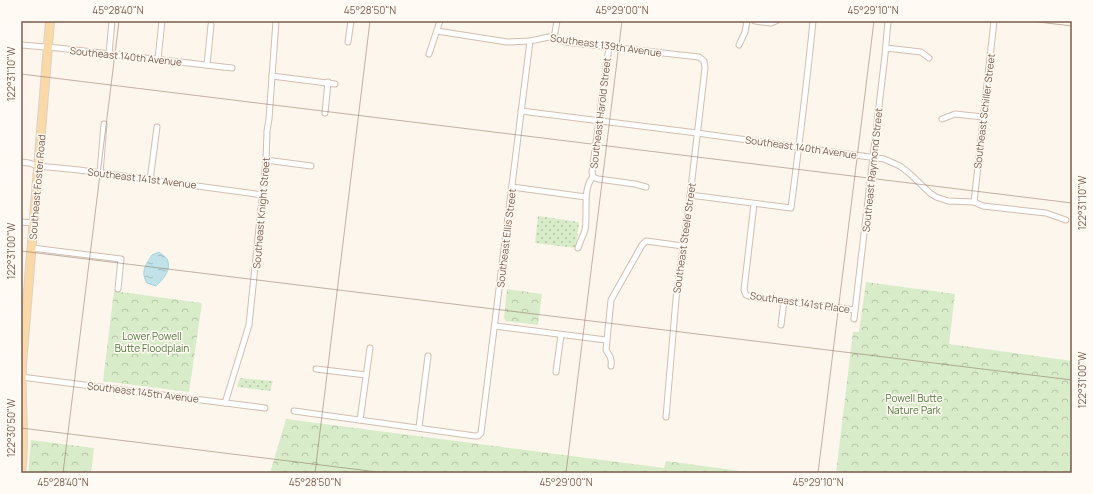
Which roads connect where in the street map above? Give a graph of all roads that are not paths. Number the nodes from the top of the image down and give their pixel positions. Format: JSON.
{"nodes":[{"id":1,"x":50,"y":21,"type":"edge"},
{"id":2,"x":112,"y":21,"type":"edge"},
{"id":3,"x":162,"y":21,"type":"edge"},
{"id":4,"x":276,"y":21,"type":"edge"},
{"id":5,"x":351,"y":21,"type":"edge"},
{"id":6,"x":440,"y":21,"type":"edge"},
{"id":7,"x":557,"y":21,"type":"edge"},
{"id":8,"x":747,"y":21,"type":"edge"},
{"id":9,"x":755,"y":21,"type":"edge"},
{"id":10,"x":776,"y":21,"type":"edge"},
{"id":11,"x":814,"y":21,"type":"edge"},
{"id":12,"x":888,"y":21,"type":"edge"},
{"id":13,"x":994,"y":21,"type":"edge"},
{"id":14,"x":211,"y":25,"type":"dead end"},
{"id":15,"x":436,"y":31,"type":"junction"},
{"id":16,"x":554,"y":38,"type":"junction"},
{"id":17,"x":530,"y":41,"type":"junction"},
{"id":18,"x":348,"y":42,"type":"dead end"},
{"id":19,"x":21,"y":45,"type":"edge"},
{"id":20,"x":739,"y":45,"type":"dead end"},
{"id":21,"x":609,"y":47,"type":"junction"},
{"id":22,"x":48,"y":48,"type":"junction"},
{"id":23,"x":886,"y":48,"type":"junction"},
{"id":24,"x":108,"y":54,"type":"junction"},
{"id":25,"x":429,"y":54,"type":"dead end"},
{"id":26,"x":929,"y":58,"type":"dead end"},
{"id":27,"x":158,"y":59,"type":"junction"},
{"id":28,"x":704,"y":60,"type":"joint"},
{"id":29,"x":207,"y":65,"type":"junction"},
{"id":30,"x":232,"y":68,"type":"dead end"},
{"id":31,"x":272,"y":76,"type":"junction"},
{"id":32,"x":328,"y":82,"type":"junction"},
{"id":33,"x":335,"y":84,"type":"dead end"},
{"id":34,"x":521,"y":111,"type":"junction"},
{"id":35,"x":325,"y":113,"type":"dead end"},
{"id":36,"x":983,"y":117,"type":"junction"},
{"id":37,"x":942,"y":119,"type":"dead end"},
{"id":38,"x":599,"y":121,"type":"junction"},
{"id":39,"x":104,"y":124,"type":"dead end"},
{"id":40,"x":157,"y":127,"type":"dead end"},
{"id":41,"x":697,"y":133,"type":"junction"},
{"id":42,"x":798,"y":147,"type":"junction"},
{"id":43,"x":873,"y":157,"type":"junction"},
{"id":44,"x":266,"y":160,"type":"junction"},
{"id":45,"x":21,"y":162,"type":"edge"},
{"id":46,"x":38,"y":166,"type":"junction"},
{"id":47,"x":311,"y":166,"type":"dead end"},
{"id":48,"x":100,"y":173,"type":"junction"},
{"id":49,"x":593,"y":177,"type":"junction"},
{"id":50,"x":150,"y":180,"type":"junction"},
{"id":51,"x":512,"y":187,"type":"junction"},
{"id":52,"x":646,"y":188,"type":"dead end"},
{"id":53,"x":263,"y":195,"type":"junction"},
{"id":54,"x":690,"y":195,"type":"junction"},
{"id":55,"x":586,"y":197,"type":"junction"},
{"id":56,"x":974,"y":202,"type":"junction"},
{"id":57,"x":754,"y":204,"type":"junction"},
{"id":58,"x":1066,"y":220,"type":"dead end"},
{"id":59,"x":21,"y":222,"type":"edge"},
{"id":60,"x":34,"y":223,"type":"junction"},
{"id":61,"x":683,"y":246,"type":"junction"},
{"id":62,"x":32,"y":248,"type":"junction"},
{"id":63,"x":578,"y":248,"type":"dead end"},
{"id":64,"x":118,"y":289,"type":"dead end"},
{"id":65,"x":784,"y":302,"type":"junction"},
{"id":66,"x":24,"y":305,"type":"edge"},
{"id":67,"x":855,"y":310,"type":"junction"},
{"id":68,"x":854,"y":319,"type":"dead end"},
{"id":69,"x":781,"y":325,"type":"dead end"},
{"id":70,"x":495,"y":326,"type":"junction"},
{"id":71,"x":561,"y":334,"type":"junction"},
{"id":72,"x":606,"y":340,"type":"junction"},
{"id":73,"x":22,"y":343,"type":"edge"},
{"id":74,"x":370,"y":348,"type":"dead end"},
{"id":75,"x":428,"y":356,"type":"dead end"},
{"id":76,"x":612,"y":366,"type":"dead end"},
{"id":77,"x":316,"y":369,"type":"dead end"},
{"id":78,"x":556,"y":372,"type":"dead end"},
{"id":79,"x":366,"y":375,"type":"junction"},
{"id":80,"x":21,"y":377,"type":"edge"},
{"id":81,"x":226,"y":403,"type":"junction"},
{"id":82,"x":265,"y":408,"type":"dead end"},
{"id":83,"x":294,"y":411,"type":"dead end"},
{"id":84,"x":666,"y":417,"type":"dead end"},
{"id":85,"x":360,"y":420,"type":"junction"},
{"id":86,"x":419,"y":427,"type":"junction"},
{"id":87,"x":21,"y":473,"type":"edge"}],
"edges":[{"from":1,"to":22,"type":"main road","name":"Southeast Foster Road"},
{"from":2,"to":24,"type":"street"},
{"from":3,"to":27,"type":"street"},
{"from":4,"to":31,"type":"street","name":"Southeast Knight Street"},
{"from":5,"to":18,"type":"street"},
{"from":6,"to":15,"type":"street"},
{"from":7,"to":16,"type":"street"},
{"from":8,"to":20,"type":"street"},
{"from":9,"to":10,"type":"street"},
{"from":11,"to":42,"type":"street"},
{"from":12,"to":23,"type":"street","name":"Southeast Raymond Street"},
{"from":13,"to":36,"type":"street","name":"Southeast Schiller Street"},
{"from":14,"to":29,"type":"street"},
{"from":15,"to":17,"type":"street","name":"Southeast 139th Avenue"},
{"from":15,"to":25,"type":"street"},
{"from":16,"to":17,"type":"street","name":"Southeast 139th Avenue"},
{"from":16,"to":21,"type":"street","name":"Southeast 139th Avenue"},
{"from":17,"to":34,"type":"street","name":"Southeast Ellis Street"},
{"from":19,"to":22,"type":"street","name":"Southeast 140th Avenue"},
{"from":21,"to":28,"type":"street","name":"Southeast 139th Avenue"},
{"from":21,"to":38,"type":"street","name":"Southeast Harold Street"},
{"from":22,"to":24,"type":"street","name":"Southeast 140th Avenue"},
{"from":22,"to":46,"type":"main road","name":"Southeast Foster Road"},
{"from":23,"to":26,"type":"street"},
{"from":23,"to":43,"type":"street","name":"Southeast Raymond Street"},
{"from":24,"to":27,"type":"street","name":"Southeast 140th Avenue"},
{"from":27,"to":29,"type":"street","name":"Southeast 140th Avenue"},
{"from":28,"to":41,"type":"street","name":"Southeast Steele Street"},
{"from":29,"to":30,"type":"street","name":"Southeast 140th Avenue"},
{"from":31,"to":32,"type":"street"},
{"from":31,"to":44,"type":"street","name":"Southeast Knight Street"},
{"from":32,"to":33,"type":"street"},
{"from":32,"to":35,"type":"street"},
{"from":34,"to":38,"type":"street","name":"Southeast 140th Avenue"},
{"from":34,"to":51,"type":"street","name":"Southeast Ellis Street"},
{"from":36,"to":37,"type":"street"},
{"from":36,"to":56,"type":"street","name":"Southeast Schiller Street"},
{"from":38,"to":41,"type":"street","name":"Southeast 140th Avenue"},
{"from":38,"to":49,"type":"street","name":"Southeast Harold Street"},
{"from":39,"to":48,"type":"street"},
{"from":40,"to":50,"type":"street"},
{"from":41,"to":42,"type":"street","name":"Southeast 140th Avenue"},
{"from":41,"to":54,"type":"street","name":"Southeast Steele Street"},
{"from":42,"to":43,"type":"street","name":"Southeast 140th Avenue"},
{"from":42,"to":57,"type":"street"},
{"from":43,"to":56,"type":"street","name":"Southeast 140th Avenue"},
{"from":43,"to":67,"type":"street","name":"Southeast Raymond Street"},
{"from":44,"to":47,"type":"street"},
{"from":44,"to":53,"type":"street","name":"Southeast Knight Street"},
{"from":45,"to":46,"type":"street","name":"Southeast 141st Avenue"},
{"from":46,"to":48,"type":"street","name":"Southeast 141st Avenue"},
{"from":46,"to":60,"type":"main road","name":"Southeast Foster Road"},
{"from":48,"to":50,"type":"street","name":"Southeast 141st Avenue"},
{"from":49,"to":52,"type":"street"},
{"from":49,"to":55,"type":"street","name":"Southeast Harold Street"},
{"from":50,"to":53,"type":"street","name":"Southeast 141st Avenue"},
{"from":51,"to":55,"type":"street"},
{"from":51,"to":70,"type":"street","name":"Southeast Ellis Street"},
{"from":53,"to":81,"type":"street","name":"Southeast Knight Street"},
{"from":54,"to":57,"type":"street"},
{"from":54,"to":61,"type":"street","name":"Southeast Steele Street"},
{"from":55,"to":63,"type":"street","name":"Southeast Harold Street"},
{"from":56,"to":58,"type":"street","name":"Southeast 140th Avenue"},
{"from":57,"to":65,"type":"street","name":"Southeast 141st Place"},
{"from":59,"to":60,"type":"street"},
{"from":60,"to":62,"type":"main road","name":"Southeast Foster Road"},
{"from":61,"to":72,"type":"street"},
{"from":61,"to":84,"type":"street","name":"Southeast Steele Street"},
{"from":62,"to":64,"type":"street"},
{"from":62,"to":66,"type":"main road","name":"Southeast Foster Road"},
{"from":65,"to":67,"type":"street","name":"Southeast 141st Place"},
{"from":65,"to":69,"type":"street"},
{"from":66,"to":73,"type":"main road","name":"Southeast Foster Road"},
{"from":67,"to":68,"type":"street","name":"Southeast Raymond Street"},
{"from":70,"to":71,"type":"street"},
{"from":70,"to":86,"type":"street","name":"Southeast Ellis Street"},
{"from":71,"to":72,"type":"street"},
{"from":71,"to":78,"type":"street"},
{"from":72,"to":76,"type":"street"},
{"from":73,"to":80,"type":"main road","name":"Southeast Foster Road"},
{"from":74,"to":79,"type":"street"},
{"from":75,"to":86,"type":"street"},
{"from":77,"to":79,"type":"street"},
{"from":79,"to":85,"type":"street"},
{"from":80,"to":81,"type":"street","name":"Southeast 145th Avenue"},
{"from":80,"to":87,"type":"main road","name":"Southeast Foster Road"},
{"from":81,"to":82,"type":"street","name":"Southeast 145th Avenue"},
{"from":83,"to":85,"type":"street"},
{"from":85,"to":86,"type":"street"}]}
